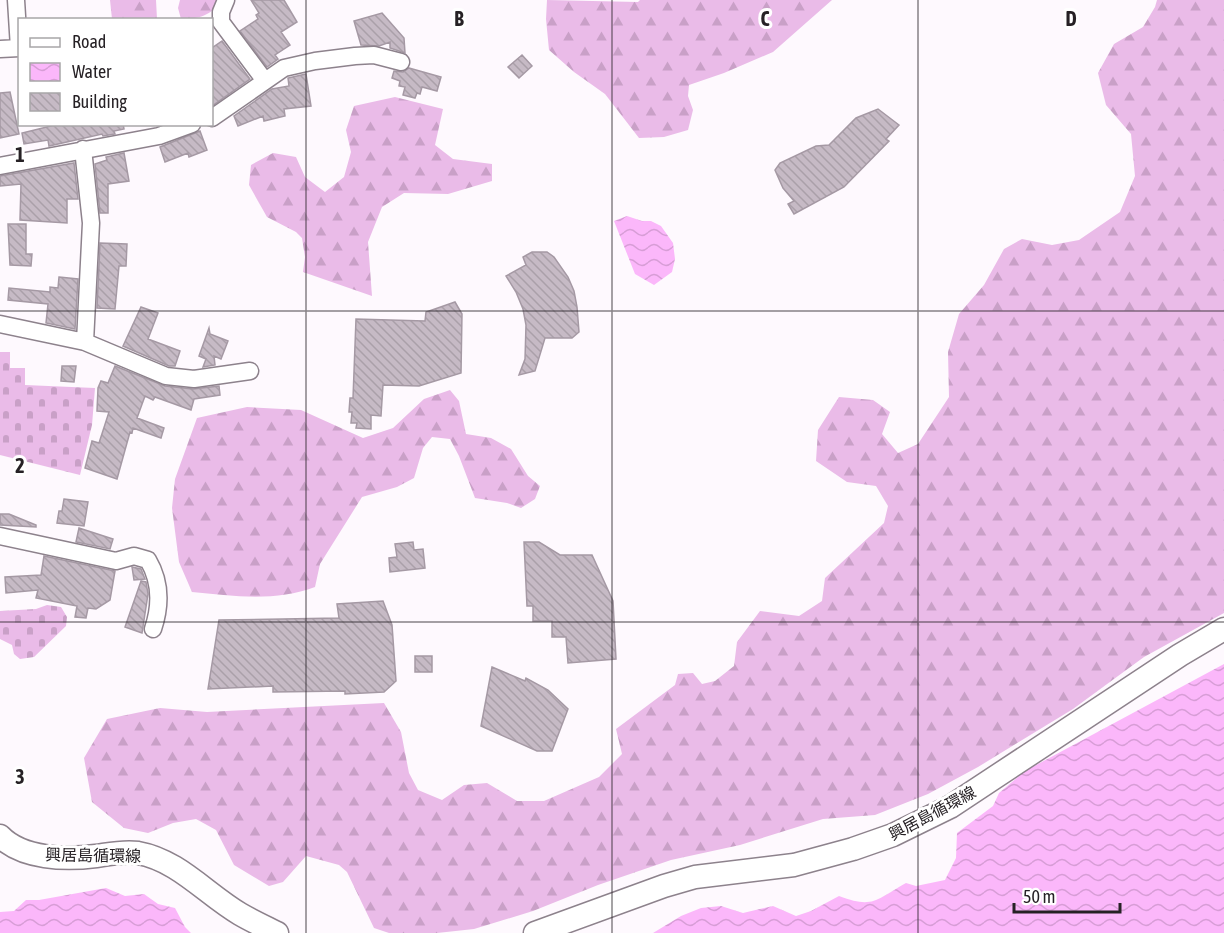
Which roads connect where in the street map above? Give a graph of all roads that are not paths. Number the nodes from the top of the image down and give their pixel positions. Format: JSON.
{"nodes":[{"id":1,"x":16,"y":0,"type":"edge"},
{"id":2,"x":219,"y":11,"type":"edge"},
{"id":3,"x":18,"y":32,"type":"edge"},
{"id":4,"x":18,"y":48,"type":"edge"},
{"id":5,"x":0,"y":49,"type":"edge"},
{"id":6,"x":401,"y":62,"type":"dead end"},
{"id":7,"x":265,"y":81,"type":"junction"},
{"id":8,"x":213,"y":117,"type":"edge"},
{"id":9,"x":186,"y":126,"type":"edge"},
{"id":10,"x":83,"y":149,"type":"junction"},
{"id":11,"x":0,"y":166,"type":"edge"},
{"id":12,"x":0,"y":324,"type":"edge"},
{"id":13,"x":85,"y":342,"type":"junction"},
{"id":14,"x":250,"y":371,"type":"dead end"},
{"id":15,"x":0,"y":536,"type":"edge"},
{"id":16,"x":153,"y":629,"type":"dead end"},
{"id":17,"x":1224,"y":629,"type":"edge"},
{"id":18,"x":0,"y":836,"type":"edge"},
{"id":19,"x":278,"y":933,"type":"edge"},
{"id":20,"x":535,"y":933,"type":"edge"}],
"edges":[{"from":1,"to":3,"type":"street"},
{"from":2,"to":7,"type":"street"},
{"from":4,"to":5,"type":"street"},
{"from":6,"to":7,"type":"street"},
{"from":7,"to":8,"type":"street"},
{"from":9,"to":10,"type":"street"},
{"from":10,"to":11,"type":"street"},
{"from":10,"to":13,"type":"street"},
{"from":12,"to":13,"type":"street"},
{"from":13,"to":14,"type":"street"},
{"from":15,"to":16,"type":"street"},
{"from":17,"to":20,"type":"main road","name":"興居島循環線"},
{"from":18,"to":19,"type":"main road","name":"興居島循環線"}]}
